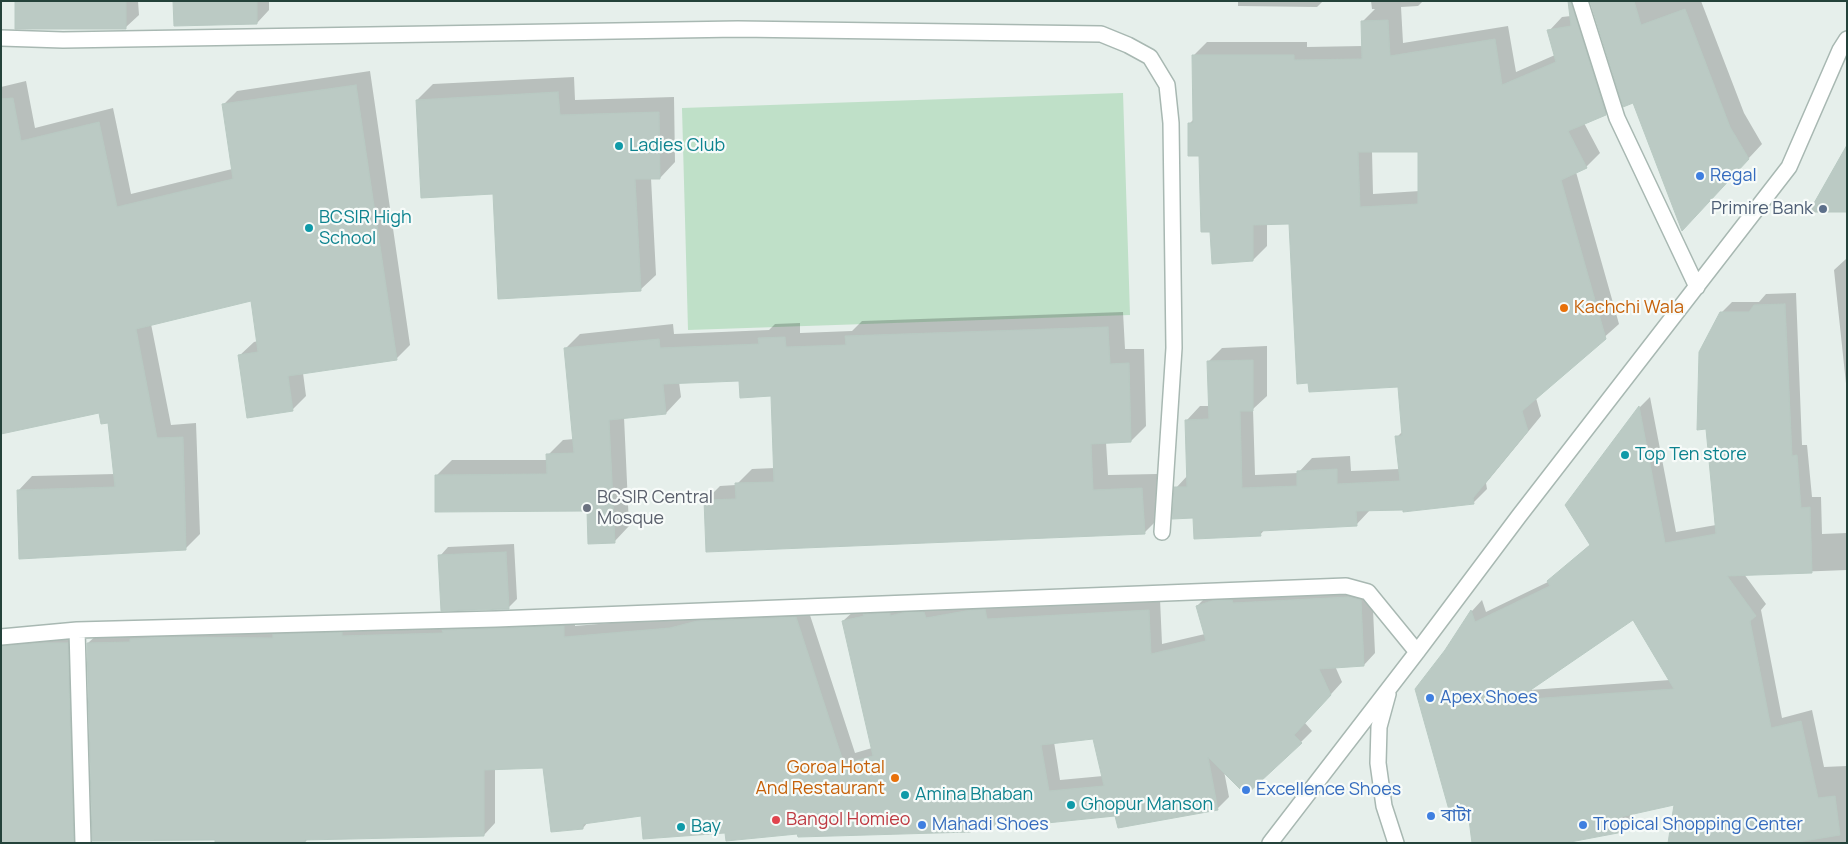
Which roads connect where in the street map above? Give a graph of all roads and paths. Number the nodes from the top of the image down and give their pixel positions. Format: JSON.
{"nodes":[{"id":1,"x":1580,"y":1,"type":"edge"},
{"id":2,"x":1,"y":38,"type":"edge"},
{"id":3,"x":1844,"y":46,"type":"edge"},
{"id":4,"x":1697,"y":287,"type":"junction"},
{"id":5,"x":1162,"y":532,"type":"dead end"},
{"id":6,"x":77,"y":630,"type":"junction"},
{"id":7,"x":1,"y":637,"type":"edge"},
{"id":8,"x":1417,"y":652,"type":"junction"},
{"id":9,"x":1390,"y":687,"type":"junction"},
{"id":10,"x":83,"y":843,"type":"edge"},
{"id":11,"x":1270,"y":843,"type":"edge"},
{"id":12,"x":1396,"y":843,"type":"edge"}],
"edges":[{"from":1,"to":4,"type":"street"},
{"from":2,"to":5,"type":"street"},
{"from":3,"to":4,"type":"street"},
{"from":4,"to":8,"type":"street"},
{"from":6,"to":7,"type":"street"},
{"from":6,"to":8,"type":"street"},
{"from":6,"to":10,"type":"street"},
{"from":8,"to":9,"type":"street"},
{"from":9,"to":11,"type":"street"},
{"from":9,"to":12,"type":"street"}]}
